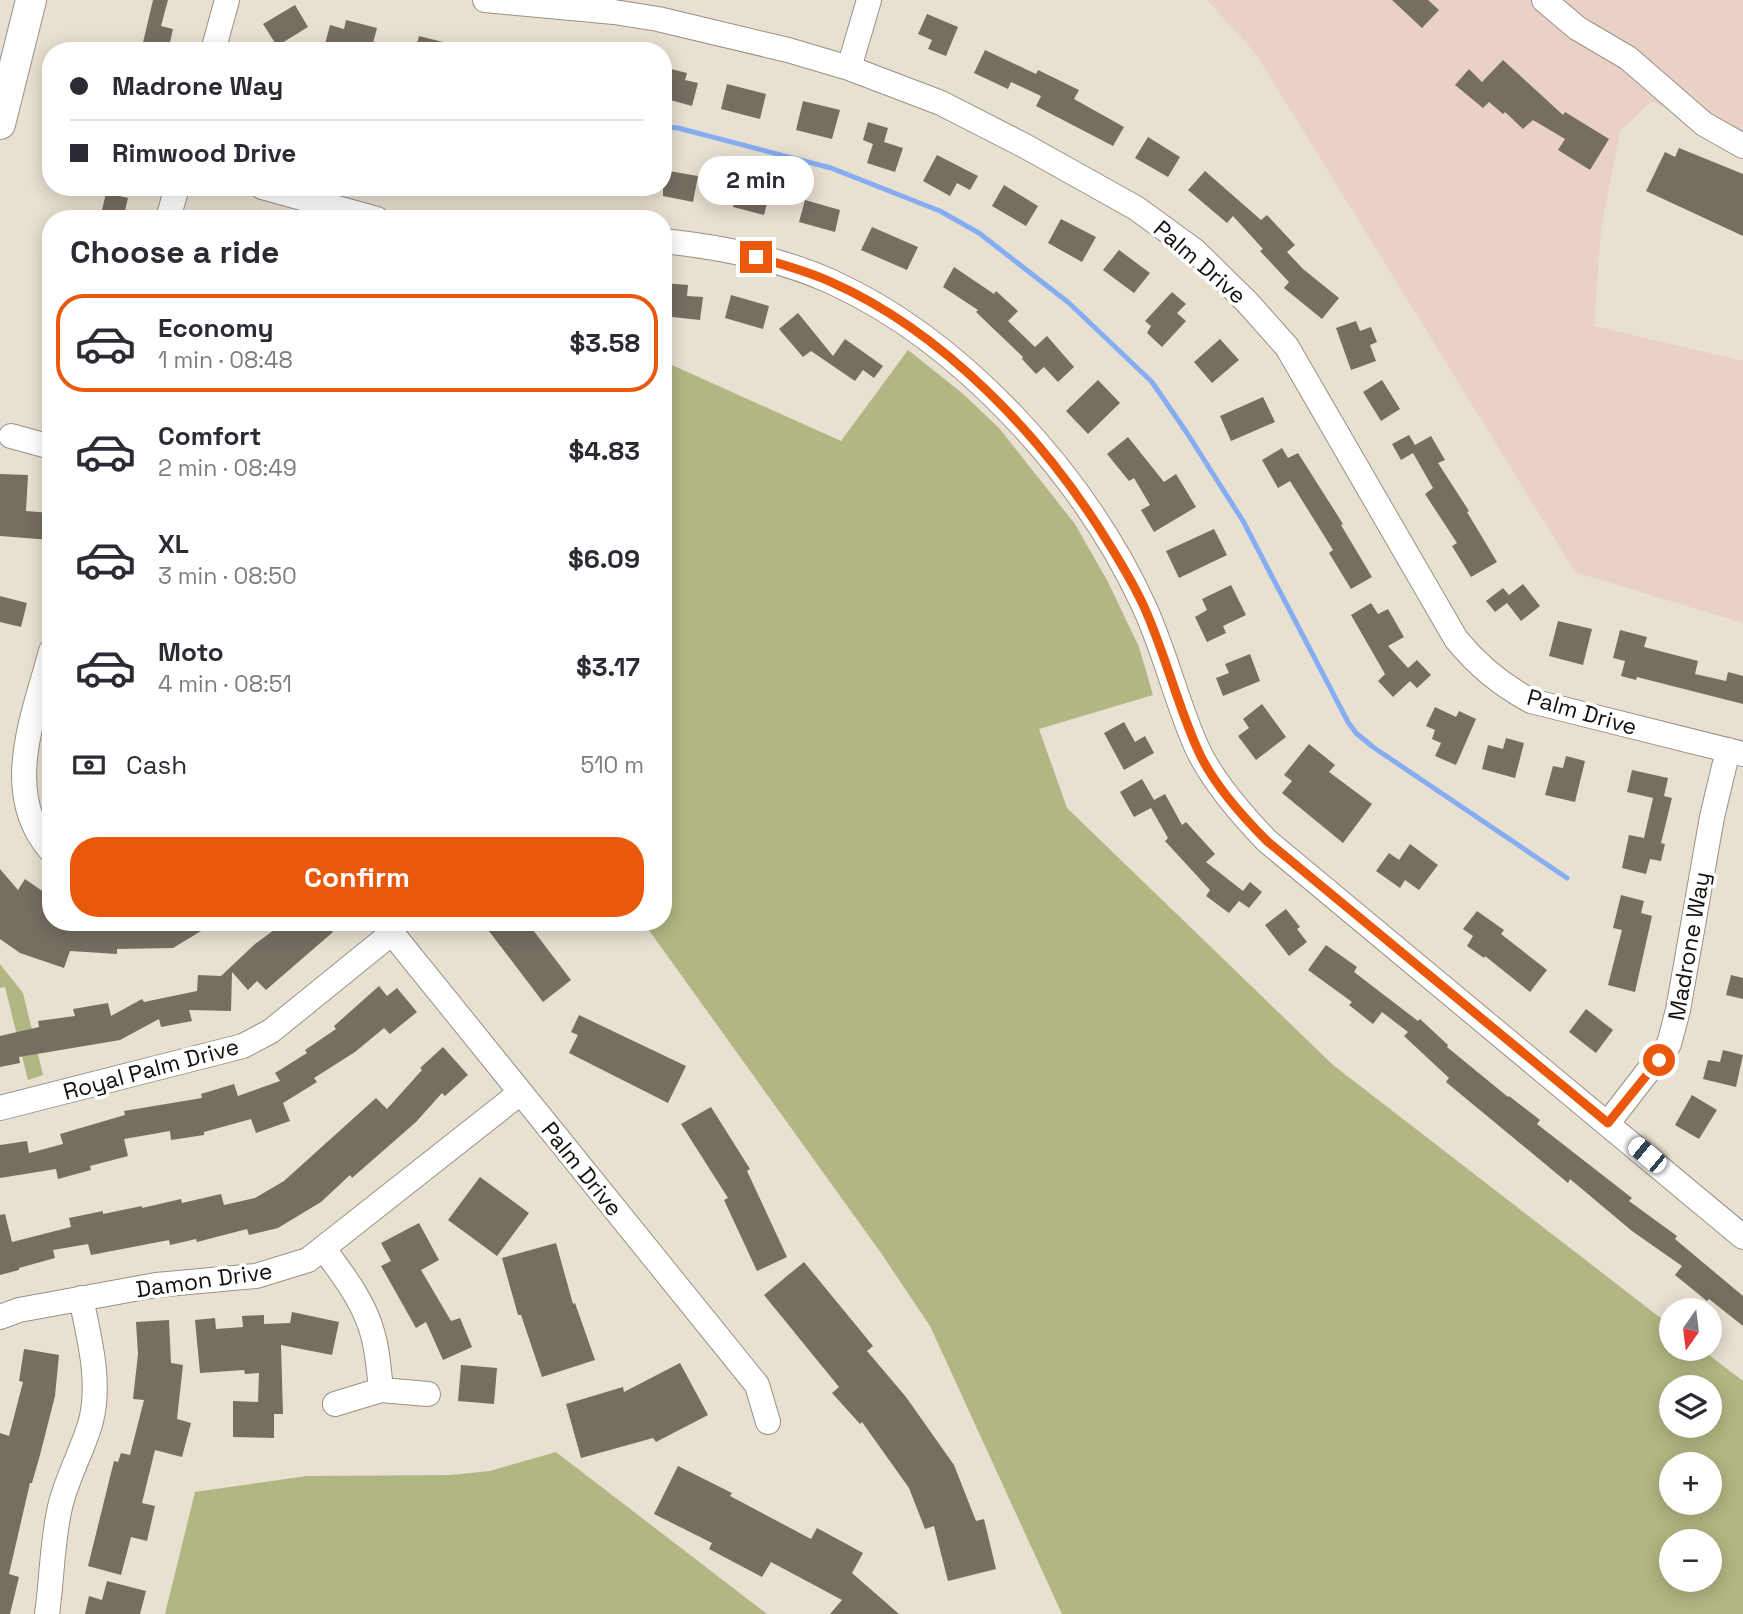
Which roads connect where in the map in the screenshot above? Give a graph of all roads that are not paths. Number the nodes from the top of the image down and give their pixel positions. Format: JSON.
{"nodes":[{"id":1,"x":31,"y":0,"type":"edge"},
{"id":2,"x":227,"y":0,"type":"edge"},
{"id":3,"x":485,"y":0,"type":"edge"},
{"id":4,"x":869,"y":0,"type":"edge"},
{"id":5,"x":1544,"y":0,"type":"edge"},
{"id":6,"x":215,"y":42,"type":"edge"},
{"id":7,"x":849,"y":68,"type":"junction"},
{"id":8,"x":0,"y":124,"type":"edge"},
{"id":9,"x":1743,"y":146,"type":"edge"},
{"id":10,"x":294,"y":196,"type":"edge"},
{"id":11,"x":345,"y":210,"type":"edge"},
{"id":12,"x":672,"y":242,"type":"edge"},
{"id":13,"x":11,"y":436,"type":"dead end"},
{"id":14,"x":42,"y":445,"type":"edge"},
{"id":15,"x":42,"y":687,"type":"edge"},
{"id":16,"x":1736,"y":752,"type":"edge"},
{"id":17,"x":42,"y":840,"type":"edge"},
{"id":18,"x":385,"y":931,"type":"edge"},
{"id":19,"x":390,"y":931,"type":"edge"},
{"id":20,"x":520,"y":1093,"type":"junction"},
{"id":21,"x":0,"y":1108,"type":"edge"},
{"id":22,"x":1608,"y":1123,"type":"junction"},
{"id":23,"x":1743,"y":1237,"type":"edge"},
{"id":24,"x":324,"y":1249,"type":"junction"},
{"id":25,"x":82,"y":1298,"type":"junction"},
{"id":26,"x":0,"y":1317,"type":"edge"},
{"id":27,"x":381,"y":1390,"type":"junction"},
{"id":28,"x":428,"y":1394,"type":"dead end"},
{"id":29,"x":335,"y":1404,"type":"dead end"},
{"id":30,"x":768,"y":1422,"type":"dead end"},
{"id":31,"x":47,"y":1614,"type":"edge"}],
"edges":[{"from":1,"to":8,"type":"main road"},
{"from":2,"to":6,"type":"street"},
{"from":3,"to":7,"type":"street","name":"Palm Drive"},
{"from":4,"to":7,"type":"street"},
{"from":5,"to":9,"type":"street"},
{"from":7,"to":16,"type":"street","name":"Palm Drive"},
{"from":10,"to":11,"type":"street"},
{"from":12,"to":22,"type":"street"},
{"from":13,"to":14,"type":"street"},
{"from":15,"to":17,"type":"street"},
{"from":16,"to":22,"type":"street","name":"Madrone Way"},
{"from":18,"to":21,"type":"street","name":"Royal Palm Drive"},
{"from":19,"to":20,"type":"street","name":"Palm Drive"},
{"from":20,"to":24,"type":"street","name":"Damon Drive"},
{"from":20,"to":30,"type":"street","name":"Palm Drive"},
{"from":22,"to":23,"type":"street"},
{"from":24,"to":25,"type":"street","name":"Damon Drive"},
{"from":24,"to":27,"type":"street"},
{"from":25,"to":26,"type":"street","name":"Damon Drive"},
{"from":25,"to":31,"type":"street"},
{"from":27,"to":28,"type":"street"},
{"from":27,"to":29,"type":"street"}]}
